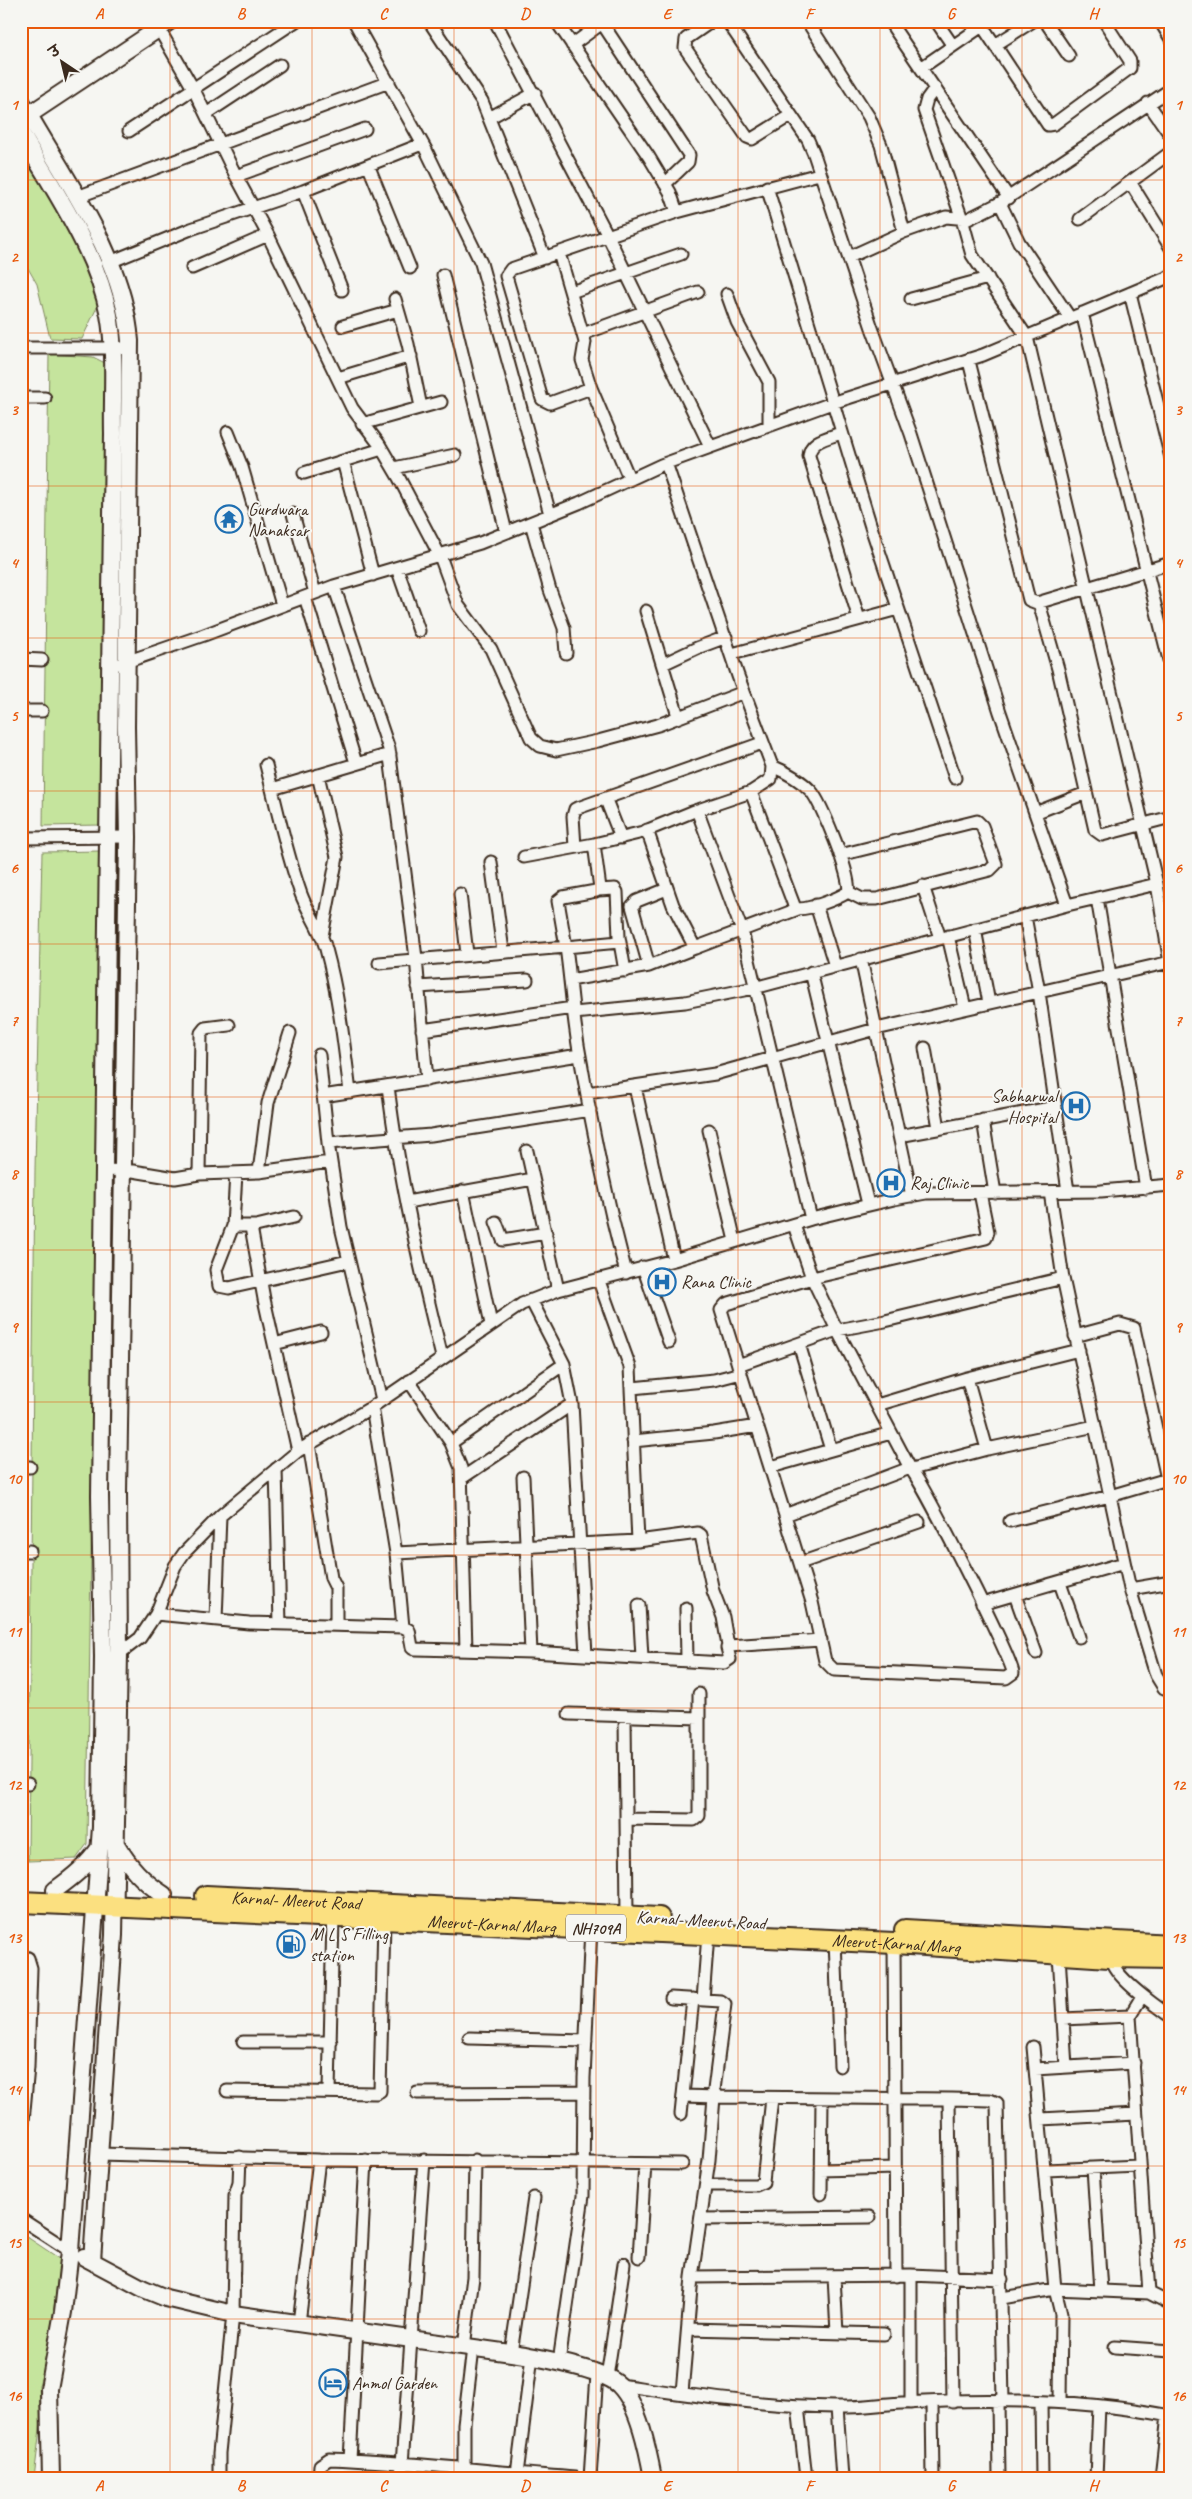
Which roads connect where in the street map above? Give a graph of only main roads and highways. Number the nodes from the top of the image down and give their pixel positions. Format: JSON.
{"nodes":[{"id":1,"x":21,"y":1889,"type":"edge"},
{"id":2,"x":106,"y":1899,"type":"junction"},
{"id":3,"x":21,"y":1902,"type":"edge"},
{"id":4,"x":1171,"y":1945,"type":"edge"},
{"id":5,"x":1110,"y":1950,"type":"junction"},
{"id":6,"x":1171,"y":1958,"type":"edge"}],
"edges":[{"from":1,"to":2,"type":"highway","name":"Karnal- Meerut Road","number":"NH709A"},
{"from":2,"to":3,"type":"highway","name":"Meerut-Karnal Marg","number":"NH709A"},
{"from":2,"to":5,"type":"highway","name":"Karnal- Meerut Road","number":"NH709A"},
{"from":2,"to":5,"type":"highway","name":"Meerut-Karnal Marg","number":"NH709A"},
{"from":4,"to":5,"type":"highway","name":"Karnal- Meerut Road","number":"NH709A"},
{"from":5,"to":6,"type":"highway","name":"Meerut-Karnal Marg","number":"NH709A"}]}
